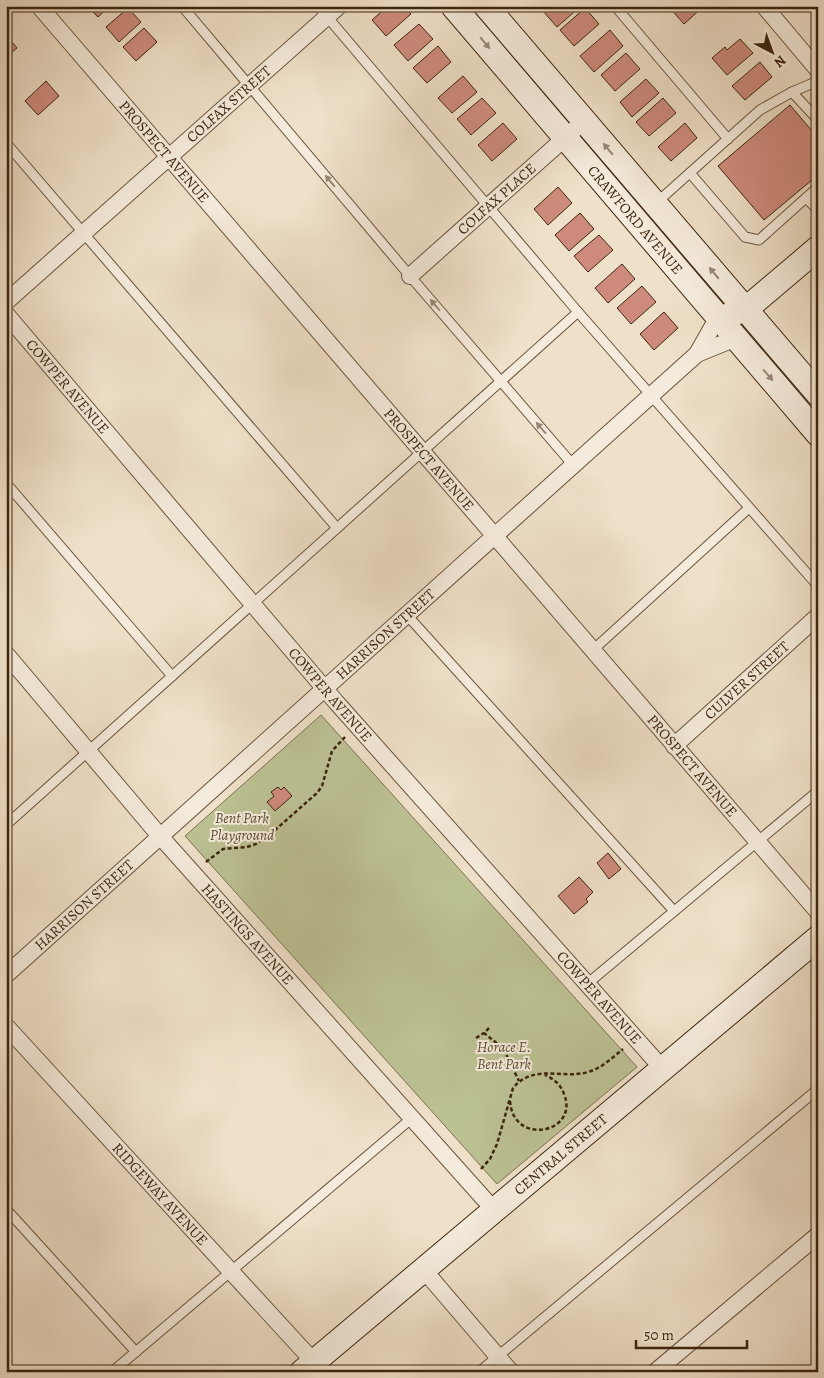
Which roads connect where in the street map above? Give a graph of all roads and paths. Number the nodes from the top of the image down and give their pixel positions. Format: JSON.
{"nodes":[{"id":1,"x":39,"y":6,"type":"edge"},
{"id":2,"x":182,"y":6,"type":"edge"},
{"id":3,"x":453,"y":6,"type":"edge"},
{"id":4,"x":486,"y":6,"type":"edge"},
{"id":5,"x":615,"y":6,"type":"edge"},
{"id":6,"x":764,"y":6,"type":"edge"},
{"id":7,"x":328,"y":10,"type":"edge"},
{"id":8,"x":818,"y":70,"type":"edge"},
{"id":9,"x":818,"y":81,"type":"edge"},
{"id":10,"x":250,"y":86,"type":"junction"},
{"id":11,"x":792,"y":92,"type":"junction"},
{"id":12,"x":818,"y":120,"type":"edge"},
{"id":13,"x":584,"y":121,"type":"junction"},
{"id":14,"x":565,"y":138,"type":"junction"},
{"id":15,"x":728,"y":139,"type":"junction"},
{"id":16,"x":6,"y":143,"type":"edge"},
{"id":17,"x":169,"y":157,"type":"junction"},
{"id":18,"x":690,"y":173,"type":"junction"},
{"id":19,"x":818,"y":187,"type":"edge"},
{"id":20,"x":806,"y":198,"type":"junction"},
{"id":21,"x":655,"y":204,"type":"junction"},
{"id":22,"x":489,"y":206,"type":"junction"},
{"id":23,"x":818,"y":210,"type":"edge"},
{"id":24,"x":83,"y":233,"type":"junction"},
{"id":25,"x":818,"y":248,"type":"edge"},
{"id":26,"x":410,"y":276,"type":"junction"},
{"id":27,"x":6,"y":302,"type":"edge"},
{"id":28,"x":745,"y":310,"type":"junction"},
{"id":29,"x":578,"y":312,"type":"junction"},
{"id":30,"x":6,"y":314,"type":"edge"},
{"id":31,"x":718,"y":317,"type":"junction"},
{"id":32,"x":736,"y":338,"type":"junction"},
{"id":33,"x":697,"y":354,"type":"junction"},
{"id":34,"x":501,"y":381,"type":"junction"},
{"id":35,"x":818,"y":394,"type":"edge"},
{"id":36,"x":650,"y":396,"type":"junction"},
{"id":37,"x":818,"y":434,"type":"edge"},
{"id":38,"x":422,"y":452,"type":"junction"},
{"id":39,"x":573,"y":465,"type":"junction"},
{"id":40,"x":6,"y":483,"type":"edge"},
{"id":41,"x":749,"y":508,"type":"junction"},
{"id":42,"x":337,"y":528,"type":"junction"},
{"id":43,"x":494,"y":536,"type":"junction"},
{"id":44,"x":818,"y":586,"type":"edge"},
{"id":45,"x":252,"y":604,"type":"junction"},
{"id":46,"x":406,"y":614,"type":"junction"},
{"id":47,"x":818,"y":616,"type":"edge"},
{"id":48,"x":593,"y":650,"type":"junction"},
{"id":49,"x":6,"y":654,"type":"edge"},
{"id":50,"x":172,"y":676,"type":"junction"},
{"id":51,"x":324,"y":688,"type":"junction"},
{"id":52,"x":345,"y":737,"type":"dead end"},
{"id":53,"x":674,"y":746,"type":"junction"},
{"id":54,"x":88,"y":751,"type":"junction"},
{"id":55,"x":818,"y":791,"type":"edge"},
{"id":56,"x":6,"y":825,"type":"edge"},
{"id":57,"x":159,"y":835,"type":"junction"},
{"id":58,"x":757,"y":842,"type":"junction"},
{"id":59,"x":206,"y":862,"type":"dead end"},
{"id":60,"x":674,"y":911,"type":"junction"},
{"id":61,"x":818,"y":912,"type":"edge"},
{"id":62,"x":818,"y":938,"type":"edge"},
{"id":63,"x":6,"y":975,"type":"edge"},
{"id":64,"x":587,"y":984,"type":"junction"},
{"id":65,"x":6,"y":1026,"type":"edge"},
{"id":66,"x":489,"y":1028,"type":"dead end"},
{"id":67,"x":484,"y":1033,"type":"junction"},
{"id":68,"x":476,"y":1038,"type":"dead end"},
{"id":69,"x":623,"y":1049,"type":"dead end"},
{"id":70,"x":662,"y":1068,"type":"junction"},
{"id":71,"x":537,"y":1074,"type":"junction"},
{"id":72,"x":519,"y":1081,"type":"junction"},
{"id":73,"x":818,"y":1089,"type":"edge"},
{"id":74,"x":510,"y":1097,"type":"junction"},
{"id":75,"x":412,"y":1118,"type":"junction"},
{"id":76,"x":481,"y":1169,"type":"dead end"},
{"id":77,"x":6,"y":1209,"type":"edge"},
{"id":78,"x":494,"y":1210,"type":"junction"},
{"id":79,"x":818,"y":1235,"type":"edge"},
{"id":80,"x":423,"y":1269,"type":"junction"},
{"id":81,"x":231,"y":1271,"type":"junction"},
{"id":82,"x":136,"y":1352,"type":"junction"},
{"id":83,"x":497,"y":1356,"type":"junction"},
{"id":84,"x":308,"y":1367,"type":"edge"},
{"id":85,"x":112,"y":1372,"type":"edge"},
{"id":86,"x":479,"y":1372,"type":"edge"},
{"id":87,"x":511,"y":1372,"type":"edge"},
{"id":88,"x":654,"y":1372,"type":"edge"}],
"edges":[{"from":1,"to":17,"type":"street","name":"PROSPECT AVENUE"},
{"from":2,"to":10,"type":"lane"},
{"from":3,"to":14,"type":"main road","name":"CRAWFORD AVENUE","one_way":true},
{"from":4,"to":13,"type":"main road","name":"CRAWFORD AVENUE"},
{"from":5,"to":15,"type":"lane"},
{"from":6,"to":8,"type":"street"},
{"from":7,"to":10,"type":"street","name":"COLFAX STREET"},
{"from":7,"to":22,"type":"lane"},
{"from":9,"to":11,"type":"lane"},
{"from":10,"to":17,"type":"street","name":"COLFAX STREET"},
{"from":26,"to":10,"type":"lane","one_way":true},
{"from":11,"to":12,"type":"lane"},
{"from":11,"to":15,"type":"lane"},
{"from":13,"to":14,"type":"street","name":"COLFAX PLACE"},
{"from":21,"to":13,"type":"main road","name":"CRAWFORD AVENUE","one_way":true},
{"from":14,"to":22,"type":"street","name":"COLFAX PLACE"},
{"from":14,"to":31,"type":"main road","name":"CRAWFORD AVENUE"},
{"from":15,"to":18,"type":"lane"},
{"from":16,"to":24,"type":"lane"},
{"from":17,"to":24,"type":"street","name":"COLFAX STREET"},
{"from":17,"to":38,"type":"street","name":"PROSPECT AVENUE"},
{"from":18,"to":20,"type":"lane"},
{"from":18,"to":21,"type":"lane"},
{"from":19,"to":20,"type":"lane"},
{"from":20,"to":23,"type":"lane"},
{"from":28,"to":21,"type":"main road","name":"CRAWFORD AVENUE","one_way":true},
{"from":22,"to":26,"type":"street","name":"COLFAX PLACE"},
{"from":22,"to":29,"type":"lane"},
{"from":24,"to":27,"type":"street","name":"COLFAX STREET"},
{"from":24,"to":42,"type":"lane"},
{"from":25,"to":28,"type":"main road"},
{"from":34,"to":26,"type":"lane","one_way":true},
{"from":28,"to":31,"type":"main road"},
{"from":28,"to":32,"type":"main road"},
{"from":28,"to":35,"type":"main road","name":"CRAWFORD AVENUE"},
{"from":29,"to":34,"type":"lane"},
{"from":29,"to":36,"type":"lane"},
{"from":30,"to":45,"type":"street","name":"COWPER AVENUE"},
{"from":31,"to":32,"type":"main road","name":"CRAWFORD AVENUE"},
{"from":31,"to":33,"type":"street","name":"HARRISON STREET"},
{"from":32,"to":33,"type":"street","name":"HARRISON STREET"},
{"from":32,"to":37,"type":"main road","name":"CRAWFORD AVENUE","one_way":true},
{"from":33,"to":36,"type":"street","name":"HARRISON STREET"},
{"from":34,"to":38,"type":"lane"},
{"from":39,"to":34,"type":"lane","one_way":true},
{"from":36,"to":39,"type":"street","name":"HARRISON STREET"},
{"from":36,"to":41,"type":"lane"},
{"from":38,"to":42,"type":"lane"},
{"from":38,"to":43,"type":"street","name":"PROSPECT AVENUE"},
{"from":39,"to":43,"type":"street","name":"HARRISON STREET"},
{"from":40,"to":50,"type":"lane"},
{"from":41,"to":44,"type":"lane"},
{"from":41,"to":48,"type":"lane"},
{"from":42,"to":45,"type":"lane"},
{"from":43,"to":46,"type":"street","name":"HARRISON STREET"},
{"from":43,"to":48,"type":"street","name":"PROSPECT AVENUE"},
{"from":45,"to":50,"type":"lane"},
{"from":45,"to":51,"type":"street","name":"COWPER AVENUE"},
{"from":46,"to":51,"type":"street","name":"HARRISON STREET"},
{"from":46,"to":60,"type":"lane"},
{"from":47,"to":53,"type":"street","name":"CULVER STREET"},
{"from":48,"to":53,"type":"street","name":"PROSPECT AVENUE"},
{"from":49,"to":54,"type":"street","name":"HASTINGS AVENUE"},
{"from":50,"to":54,"type":"lane"},
{"from":51,"to":57,"type":"street","name":"HARRISON STREET"},
{"from":51,"to":64,"type":"street","name":"COWPER AVENUE"},
{"from":52,"to":59,"type":"path"},
{"from":53,"to":58,"type":"street","name":"PROSPECT AVENUE"},
{"from":54,"to":56,"type":"lane"},
{"from":54,"to":57,"type":"street","name":"HASTINGS AVENUE"},
{"from":55,"to":58,"type":"lane"},
{"from":57,"to":63,"type":"street","name":"HARRISON STREET"},
{"from":57,"to":75,"type":"street","name":"HASTINGS AVENUE"},
{"from":58,"to":60,"type":"lane"},
{"from":58,"to":61,"type":"street","name":"PROSPECT AVENUE"},
{"from":60,"to":64,"type":"lane"},
{"from":62,"to":70,"type":"main road","name":"CENTRAL STREET"},
{"from":64,"to":70,"type":"street","name":"COWPER AVENUE"},
{"from":65,"to":81,"type":"street","name":"RIDGEWAY AVENUE"},
{"from":66,"to":67,"type":"path"},
{"from":67,"to":68,"type":"path"},
{"from":67,"to":72,"type":"path"},
{"from":69,"to":71,"type":"path"},
{"from":70,"to":78,"type":"main road","name":"CENTRAL STREET"},
{"from":71,"to":72,"type":"path"},
{"from":71,"to":74,"type":"path"},
{"from":72,"to":74,"type":"path"},
{"from":73,"to":83,"type":"lane"},
{"from":74,"to":76,"type":"path"},
{"from":75,"to":78,"type":"street","name":"HASTINGS AVENUE"},
{"from":75,"to":81,"type":"lane"},
{"from":77,"to":82,"type":"lane"},
{"from":78,"to":80,"type":"main road","name":"CENTRAL STREET"},
{"from":79,"to":88,"type":"street"},
{"from":80,"to":83,"type":"street"},
{"from":80,"to":84,"type":"main road","name":"CENTRAL STREET"},
{"from":81,"to":82,"type":"lane"},
{"from":81,"to":84,"type":"street","name":"RIDGEWAY AVENUE"},
{"from":82,"to":85,"type":"lane"},
{"from":83,"to":86,"type":"lane"},
{"from":83,"to":87,"type":"street"}]}
